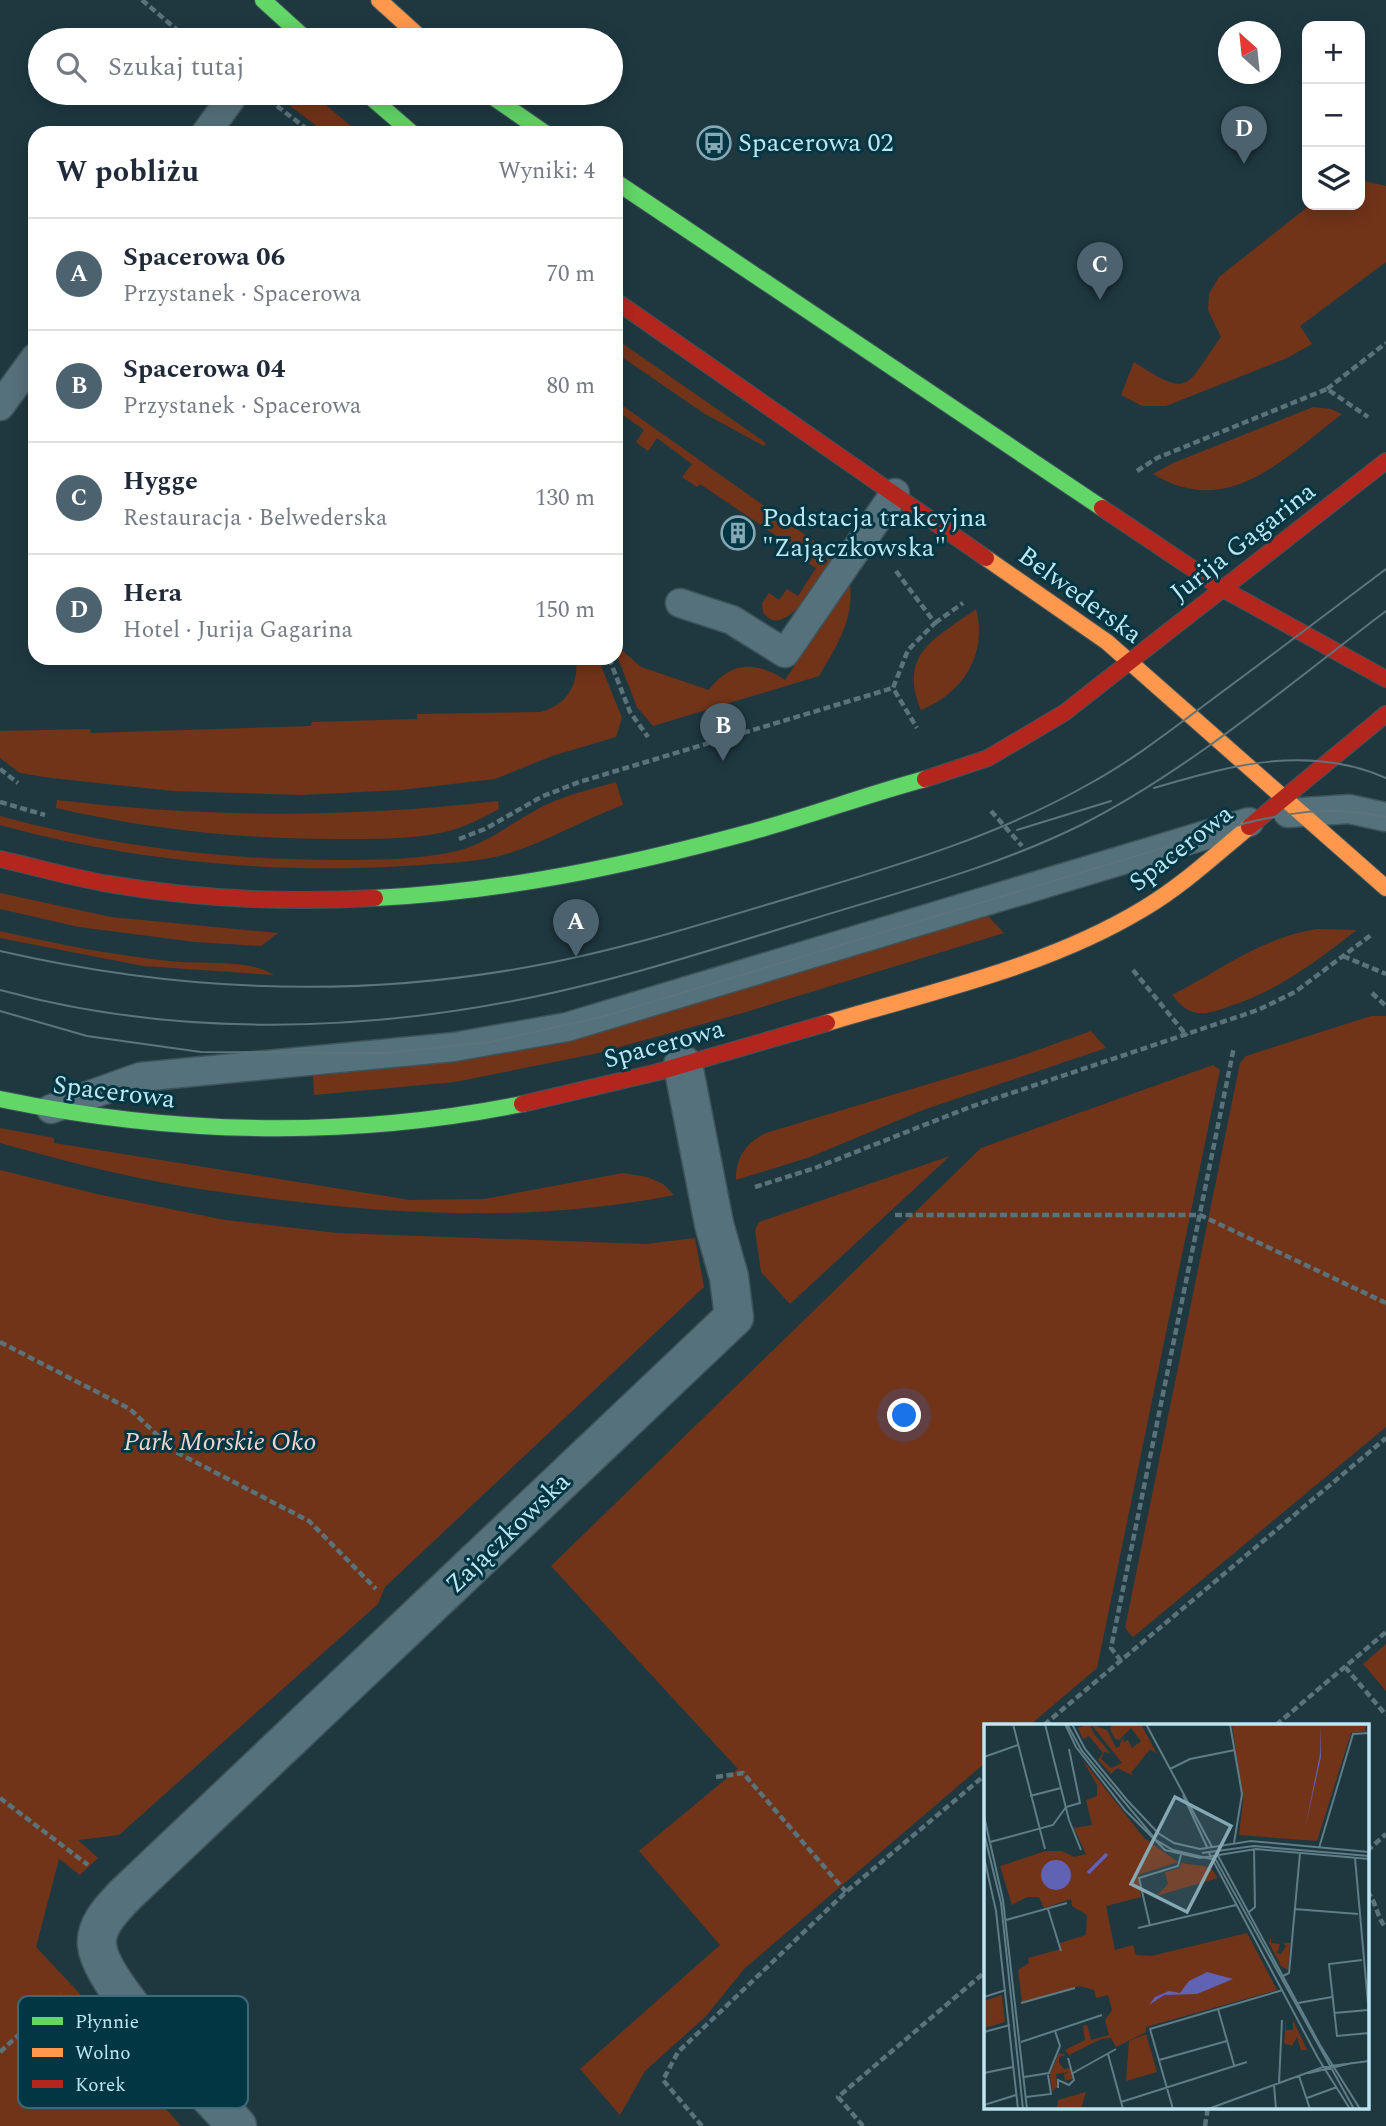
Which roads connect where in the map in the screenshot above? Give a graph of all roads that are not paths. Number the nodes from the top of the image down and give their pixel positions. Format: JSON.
{"nodes":[{"id":1,"x":263,"y":0,"type":"edge"},
{"id":2,"x":379,"y":0,"type":"edge"},
{"id":3,"x":277,"y":28,"type":"edge"},
{"id":4,"x":410,"y":28,"type":"edge"},
{"id":5,"x":226,"y":105,"type":"edge"},
{"id":6,"x":380,"y":105,"type":"edge"},
{"id":7,"x":505,"y":105,"type":"edge"},
{"id":8,"x":211,"y":126,"type":"edge"},
{"id":9,"x":404,"y":126,"type":"edge"},
{"id":10,"x":535,"y":126,"type":"edge"},
{"id":11,"x":623,"y":187,"type":"edge"},
{"id":12,"x":623,"y":306,"type":"edge"},
{"id":13,"x":28,"y":368,"type":"edge"},
{"id":14,"x":0,"y":406,"type":"edge"},
{"id":15,"x":1386,"y":461,"type":"edge"},
{"id":16,"x":895,"y":493,"type":"junction"},
{"id":17,"x":1223,"y":589,"type":"junction"},
{"id":18,"x":680,"y":603,"type":"dead end"},
{"id":19,"x":1130,"y":661,"type":"junction"},
{"id":20,"x":1386,"y":679,"type":"edge"},
{"id":21,"x":1386,"y":714,"type":"edge"},
{"id":22,"x":1292,"y":805,"type":"junction"},
{"id":23,"x":1386,"y":817,"type":"edge"},
{"id":24,"x":1258,"y":820,"type":"junction"},
{"id":25,"x":0,"y":859,"type":"edge"},
{"id":26,"x":1386,"y":888,"type":"edge"},
{"id":27,"x":683,"y":1065,"type":"junction"},
{"id":28,"x":0,"y":1099,"type":"edge"},
{"id":29,"x":49,"y":1110,"type":"junction"},
{"id":30,"x":123,"y":1996,"type":"edge"},
{"id":31,"x":221,"y":2108,"type":"edge"},
{"id":32,"x":237,"y":2126,"type":"edge"}],
"edges":[{"from":1,"to":3,"type":"main road"},
{"from":2,"to":4,"type":"main road"},
{"from":5,"to":8,"type":"lane"},
{"from":6,"to":9,"type":"main road"},
{"from":7,"to":10,"type":"main road"},
{"from":11,"to":17,"type":"main road"},
{"from":12,"to":16,"type":"main road","name":"Belwederska"},
{"from":13,"to":14,"type":"lane"},
{"from":15,"to":17,"type":"main road","name":"Jurija Gagarina"},
{"from":16,"to":18,"type":"lane"},
{"from":16,"to":19,"type":"main road","name":"Belwederska"},
{"from":17,"to":19,"type":"main road","name":"Jurija Gagarina"},
{"from":17,"to":20,"type":"main road"},
{"from":19,"to":22,"type":"main road","name":"Belwederska"},
{"from":19,"to":25,"type":"main road"},
{"from":21,"to":22,"type":"main road"},
{"from":22,"to":23,"type":"lane"},
{"from":22,"to":24,"type":"lane"},
{"from":22,"to":26,"type":"main road","name":"Belwederska"},
{"from":24,"to":27,"type":"main road","name":"Spacerowa"},
{"from":24,"to":29,"type":"lane"},
{"from":27,"to":29,"type":"main road","name":"Spacerowa"},
{"from":27,"to":30,"type":"street","name":"Zajączkowska"},
{"from":28,"to":29,"type":"main road","name":"Spacerowa"},
{"from":31,"to":32,"type":"street","name":"Zajączkowska"}]}
